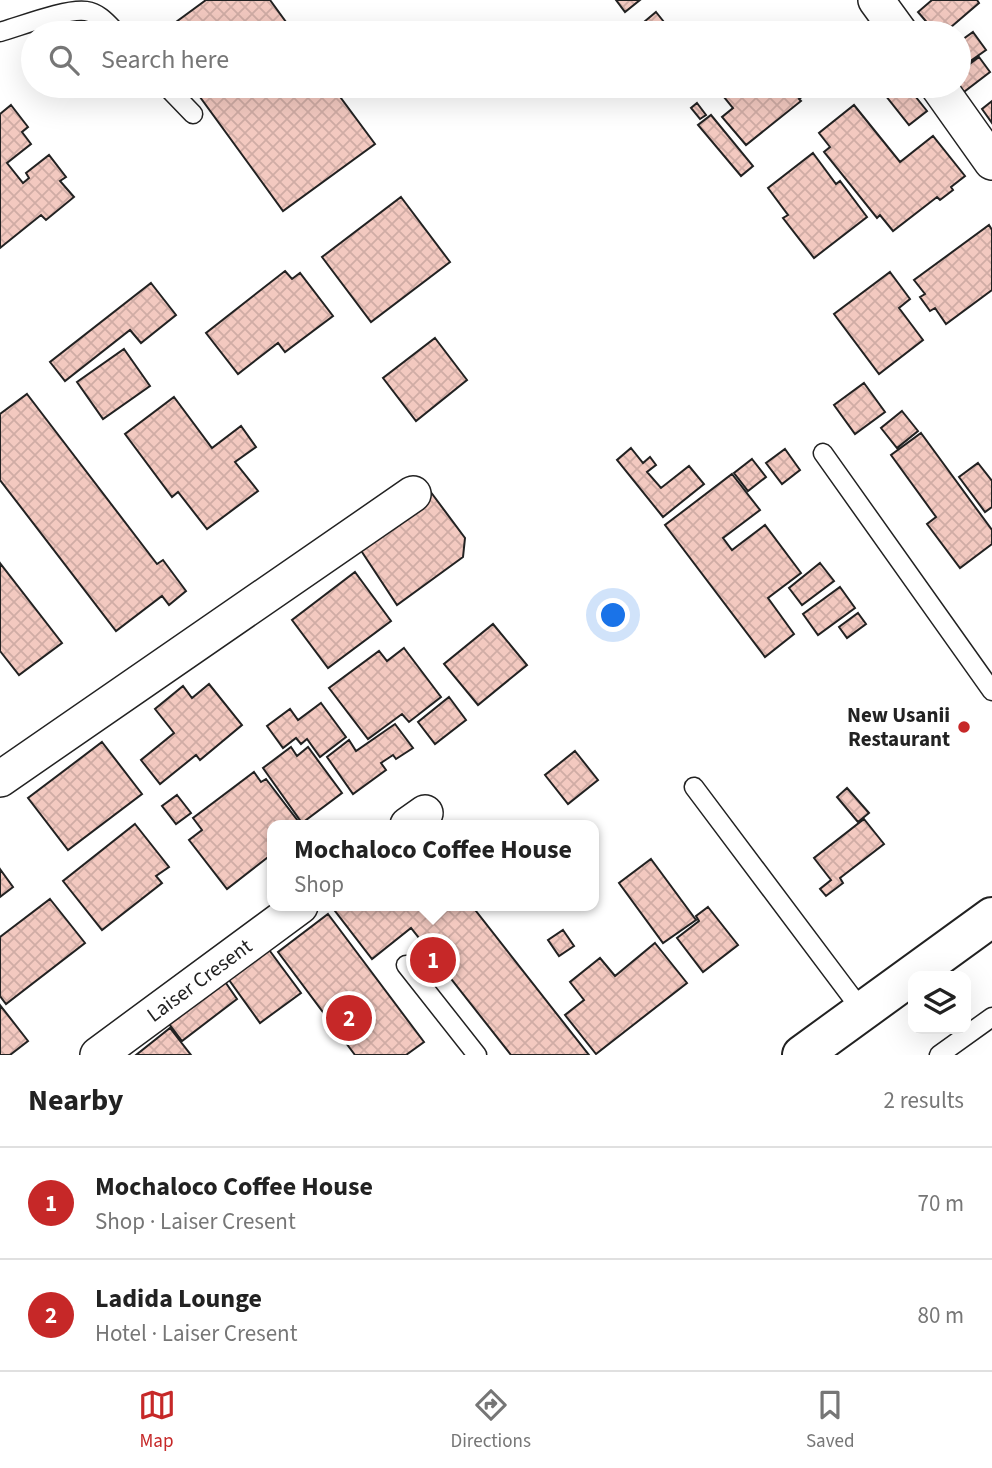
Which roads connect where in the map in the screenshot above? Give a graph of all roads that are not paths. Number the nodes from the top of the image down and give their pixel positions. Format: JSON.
{"nodes":[{"id":1,"x":876,"y":0,"type":"edge"},
{"id":2,"x":38,"y":21,"type":"edge"},
{"id":3,"x":106,"y":21,"type":"edge"},
{"id":4,"x":891,"y":21,"type":"edge"},
{"id":5,"x":21,"y":26,"type":"edge"},
{"id":6,"x":0,"y":32,"type":"edge"},
{"id":7,"x":178,"y":98,"type":"edge"},
{"id":8,"x":947,"y":98,"type":"edge"},
{"id":9,"x":193,"y":114,"type":"dead end"},
{"id":10,"x":992,"y":162,"type":"edge"},
{"id":11,"x":823,"y":453,"type":"dead end"},
{"id":12,"x":412,"y":494,"type":"dead end"},
{"id":13,"x":992,"y":691,"type":"edge"},
{"id":14,"x":0,"y":779,"type":"edge"},
{"id":15,"x":694,"y":787,"type":"dead end"},
{"id":16,"x":293,"y":911,"type":"edge"},
{"id":17,"x":992,"y":917,"type":"edge"},
{"id":18,"x":406,"y":965,"type":"dead end"},
{"id":19,"x":863,"y":1012,"type":"junction"},
{"id":20,"x":992,"y":1017,"type":"edge"},
{"id":21,"x":98,"y":1055,"type":"edge"},
{"id":22,"x":477,"y":1055,"type":"edge"},
{"id":23,"x":803,"y":1055,"type":"edge"},
{"id":24,"x":939,"y":1055,"type":"edge"}],
"edges":[{"from":1,"to":4,"type":"street"},
{"from":2,"to":3,"type":"lane"},
{"from":5,"to":6,"type":"lane"},
{"from":7,"to":9,"type":"lane"},
{"from":8,"to":10,"type":"street"},
{"from":11,"to":13,"type":"lane"},
{"from":12,"to":14,"type":"street"},
{"from":15,"to":19,"type":"lane"},
{"from":16,"to":21,"type":"street","name":"Laiser Cresent"},
{"from":17,"to":19,"type":"highway"},
{"from":18,"to":22,"type":"lane"},
{"from":19,"to":23,"type":"highway"},
{"from":20,"to":24,"type":"lane"}]}
